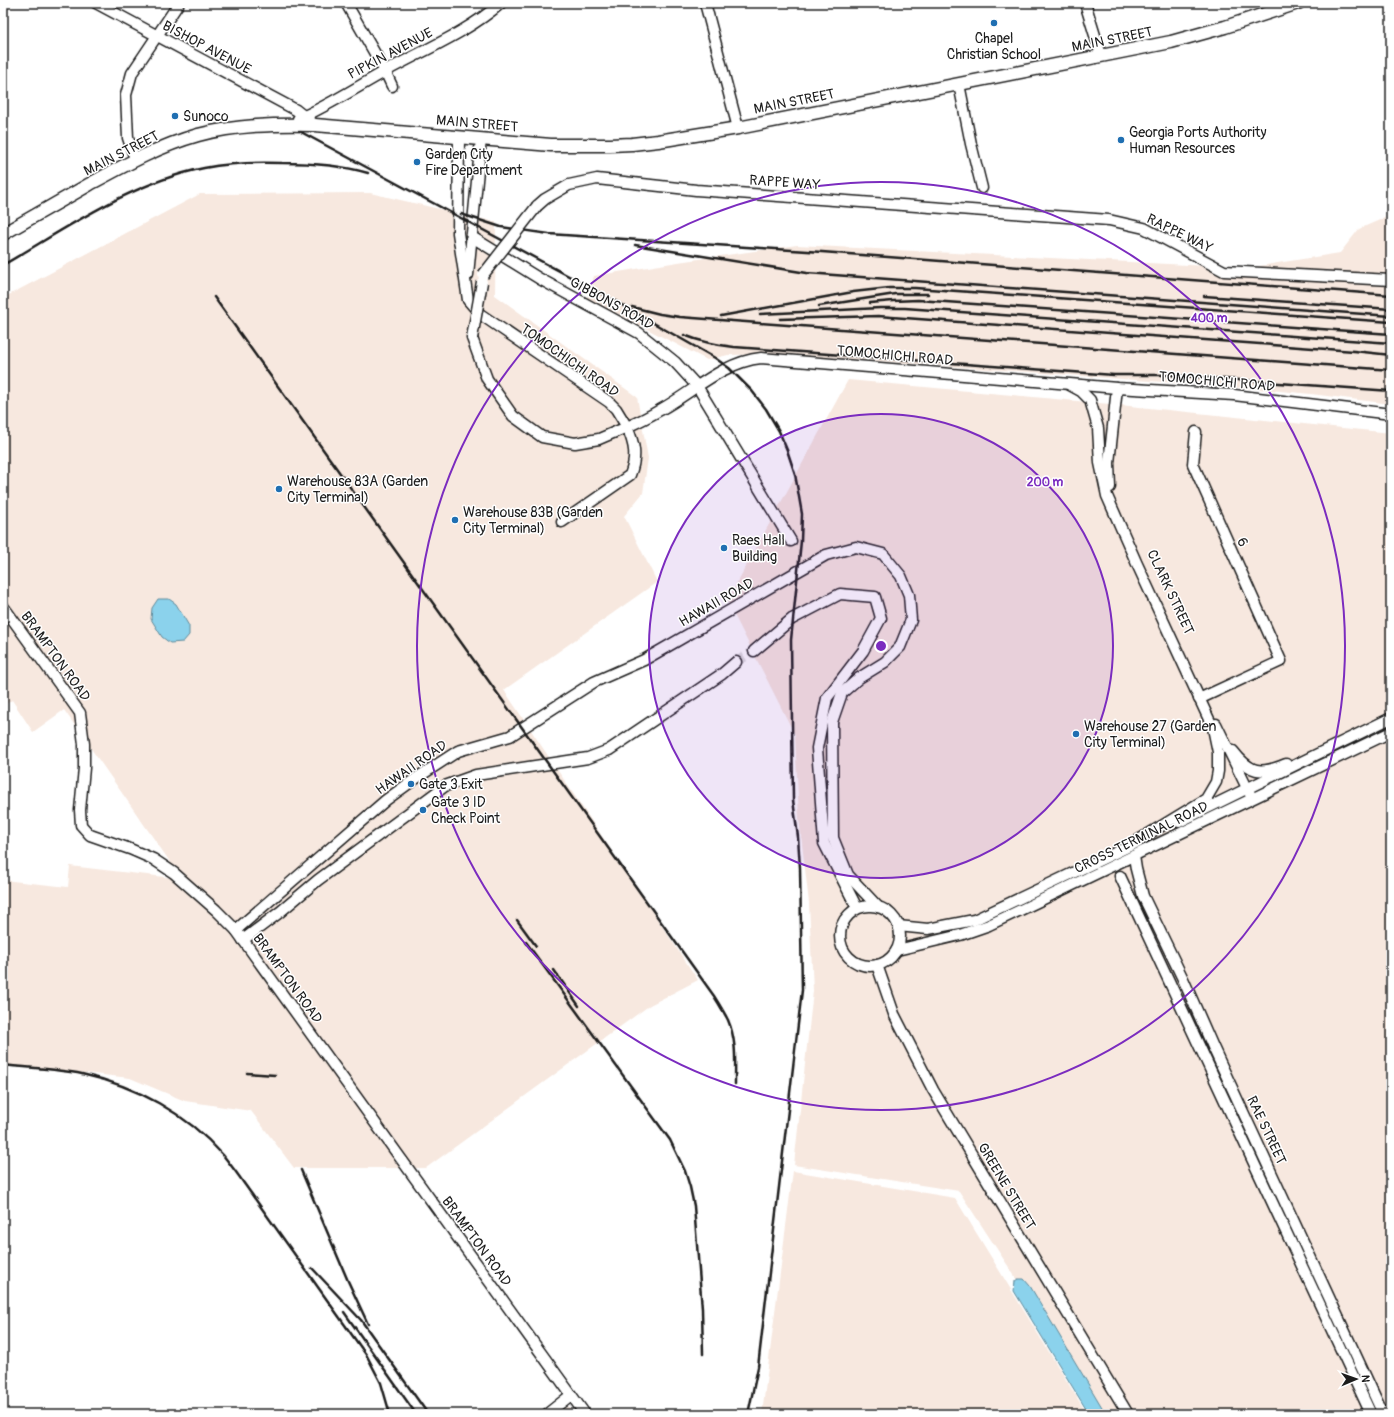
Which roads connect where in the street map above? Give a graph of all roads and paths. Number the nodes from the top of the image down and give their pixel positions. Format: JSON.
{"nodes":[{"id":1,"x":96,"y":3,"type":"edge"},
{"id":2,"x":180,"y":3,"type":"edge"},
{"id":3,"x":346,"y":3,"type":"edge"},
{"id":4,"x":501,"y":3,"type":"edge"},
{"id":5,"x":705,"y":3,"type":"edge"},
{"id":6,"x":1085,"y":3,"type":"edge"},
{"id":7,"x":1298,"y":3,"type":"edge"},
{"id":8,"x":157,"y":36,"type":"junction"},
{"id":9,"x":1101,"y":56,"type":"junction"},
{"id":10,"x":385,"y":71,"type":"junction"},
{"id":11,"x":959,"y":84,"type":"junction"},
{"id":12,"x":392,"y":86,"type":"dead end"},
{"id":13,"x":304,"y":117,"type":"junction"},
{"id":14,"x":285,"y":124,"type":"junction"},
{"id":15,"x":315,"y":125,"type":"junction"},
{"id":16,"x":738,"y":128,"type":"junction"},
{"id":17,"x":459,"y":137,"type":"junction"},
{"id":18,"x":481,"y":139,"type":"junction"},
{"id":19,"x":135,"y":159,"type":"junction"},
{"id":20,"x":982,"y":188,"type":"dead end"},
{"id":21,"x":3,"y":234,"type":"edge"},
{"id":22,"x":472,"y":237,"type":"junction"},
{"id":23,"x":1391,"y":280,"type":"edge"},
{"id":24,"x":466,"y":291,"type":"junction"},
{"id":25,"x":1068,"y":384,"type":"junction"},
{"id":26,"x":697,"y":386,"type":"junction"},
{"id":27,"x":1117,"y":388,"type":"junction"},
{"id":28,"x":1391,"y":414,"type":"edge"},
{"id":29,"x":627,"y":427,"type":"junction"},
{"id":30,"x":1196,"y":432,"type":"dead end"},
{"id":31,"x":562,"y":522,"type":"dead end"},
{"id":32,"x":791,"y":541,"type":"dead end"},
{"id":33,"x":3,"y":606,"type":"edge"},
{"id":34,"x":754,"y":651,"type":"tunnel mouth"},
{"id":35,"x":736,"y":662,"type":"tunnel mouth"},
{"id":36,"x":1202,"y":698,"type":"junction"},
{"id":37,"x":1391,"y":718,"type":"edge"},
{"id":38,"x":1391,"y":732,"type":"edge"},
{"id":39,"x":1221,"y":735,"type":"junction"},
{"id":40,"x":1327,"y":750,"type":"junction"},
{"id":41,"x":1249,"y":793,"type":"junction"},
{"id":42,"x":1132,"y":844,"type":"junction"},
{"id":43,"x":1134,"y":856,"type":"junction"},
{"id":44,"x":1120,"y":876,"type":"dead end"},
{"id":45,"x":878,"y":907,"type":"junction"},
{"id":46,"x":857,"y":908,"type":"junction"},
{"id":47,"x":898,"y":926,"type":"junction"},
{"id":48,"x":236,"y":930,"type":"junction"},
{"id":49,"x":243,"y":940,"type":"junction"},
{"id":50,"x":896,"y":950,"type":"junction"},
{"id":51,"x":877,"y":965,"type":"junction"},
{"id":52,"x":571,"y":1395,"type":"junction"},
{"id":53,"x":547,"y":1414,"type":"edge"},
{"id":54,"x":585,"y":1414,"type":"edge"},
{"id":55,"x":1128,"y":1414,"type":"edge"},
{"id":56,"x":1371,"y":1414,"type":"edge"},
{"id":57,"x":1383,"y":1414,"type":"edge"}],
"edges":[{"from":1,"to":8,"type":"street","name":"BISHOP AVENUE"},
{"from":2,"to":8,"type":"street"},
{"from":3,"to":10,"type":"street"},
{"from":4,"to":10,"type":"street","name":"PIPKIN AVENUE"},
{"from":5,"to":16,"type":"street"},
{"from":6,"to":9,"type":"street"},
{"from":7,"to":9,"type":"main road","name":"MAIN STREET"},
{"from":8,"to":13,"type":"street","name":"BISHOP AVENUE"},
{"from":8,"to":19,"type":"street"},
{"from":9,"to":11,"type":"main road","name":"MAIN STREET"},
{"from":10,"to":12,"type":"street"},
{"from":10,"to":13,"type":"street","name":"PIPKIN AVENUE"},
{"from":11,"to":16,"type":"main road","name":"MAIN STREET"},
{"from":11,"to":20,"type":"street"},
{"from":13,"to":14,"type":"street","name":"MAIN STREET"},
{"from":13,"to":15,"type":"street"},
{"from":14,"to":15,"type":"main road","name":"MAIN STREET"},
{"from":14,"to":19,"type":"main road","name":"MAIN STREET"},
{"from":15,"to":17,"type":"main road","name":"MAIN STREET"},
{"from":16,"to":18,"type":"main road","name":"MAIN STREET"},
{"from":17,"to":18,"type":"main road","name":"MAIN STREET"},
{"from":17,"to":24,"type":"street"},
{"from":18,"to":22,"type":"street"},
{"from":19,"to":21,"type":"main road","name":"MAIN STREET"},
{"from":22,"to":24,"type":"street"},
{"from":22,"to":26,"type":"street","name":"GIBBONS ROAD"},
{"from":23,"to":29,"type":"street","name":"RAPPE WAY","bridge":true},
{"from":24,"to":29,"type":"street","name":"TOMOCHICHI ROAD"},
{"from":25,"to":26,"type":"street","name":"TOMOCHICHI ROAD"},
{"from":25,"to":27,"type":"street","name":"TOMOCHICHI ROAD"},
{"from":25,"to":36,"type":"street","name":"CLARK STREET"},
{"from":26,"to":29,"type":"street","name":"TOMOCHICHI ROAD"},
{"from":26,"to":32,"type":"street","name":"GIBBONS ROAD"},
{"from":27,"to":28,"type":"street","name":"TOMOCHICHI ROAD"},
{"from":27,"to":36,"type":"street","name":"CLARK STREET"},
{"from":29,"to":31,"type":"street"},
{"from":30,"to":36,"type":"street","name":"6"},
{"from":33,"to":48,"type":"street","name":"BRAMPTON ROAD"},
{"from":34,"to":46,"type":"street"},
{"from":35,"to":49,"type":"street"},
{"from":36,"to":39,"type":"street","name":"CLARK STREET"},
{"from":36,"to":42,"type":"street","name":"CLARK STREET"},
{"from":37,"to":40,"type":"street","name":"CROSS TERMINAL ROAD"},
{"from":38,"to":41,"type":"street","name":"CROSS TERMINAL ROAD"},
{"from":39,"to":40,"type":"street"},
{"from":39,"to":41,"type":"street","name":"CLARK STREET"},
{"from":40,"to":41,"type":"street","name":"CROSS TERMINAL ROAD"},
{"from":41,"to":42,"type":"street","name":"CROSS TERMINAL ROAD"},
{"from":41,"to":43,"type":"street","name":"CROSS TERMINAL ROAD"},
{"from":42,"to":47,"type":"street","name":"CROSS TERMINAL ROAD"},
{"from":43,"to":50,"type":"street","name":"CROSS TERMINAL ROAD"},
{"from":43,"to":57,"type":"street","name":"RAE STREET"},
{"from":44,"to":56,"type":"street","name":"RAE STREET"},
{"from":45,"to":46,"type":"street"},
{"from":45,"to":47,"type":"street"},
{"from":45,"to":48,"type":"street","name":"HAWAII ROAD"},
{"from":46,"to":51,"type":"street"},
{"from":47,"to":50,"type":"street"},
{"from":48,"to":49,"type":"street","name":"BRAMPTON ROAD"},
{"from":49,"to":52,"type":"street","name":"BRAMPTON ROAD"},
{"from":50,"to":51,"type":"street"},
{"from":51,"to":55,"type":"street","name":"GREENE STREET"},
{"from":52,"to":53,"type":"street"},
{"from":52,"to":54,"type":"street","name":"BRAMPTON ROAD"}]}
